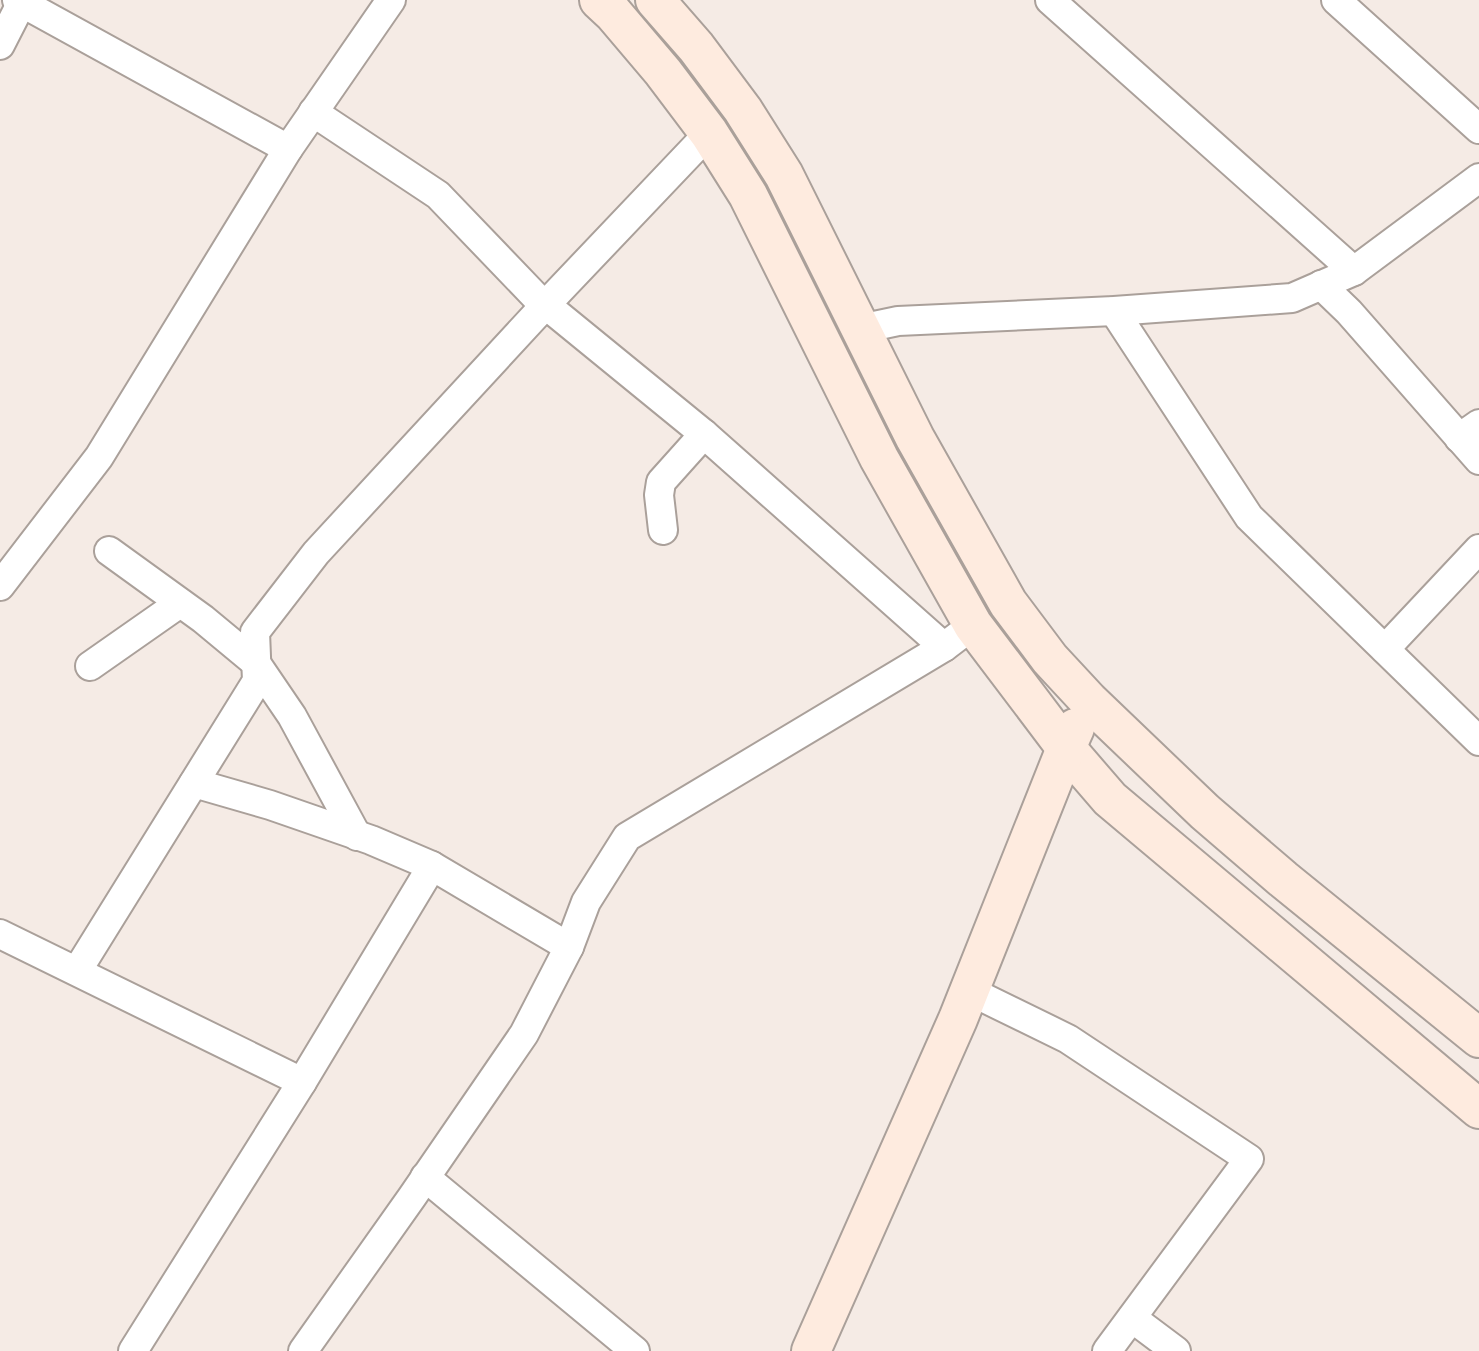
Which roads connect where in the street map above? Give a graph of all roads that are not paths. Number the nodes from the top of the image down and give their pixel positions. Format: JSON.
{"nodes":[{"id":1,"x":391,"y":0,"type":"edge"},
{"id":2,"x":599,"y":0,"type":"edge"},
{"id":3,"x":655,"y":0,"type":"edge"},
{"id":4,"x":1050,"y":0,"type":"edge"},
{"id":5,"x":1336,"y":0,"type":"edge"},
{"id":6,"x":20,"y":1,"type":"edge"},
{"id":7,"x":0,"y":45,"type":"edge"},
{"id":8,"x":313,"y":112,"type":"junction"},
{"id":9,"x":1479,"y":129,"type":"edge"},
{"id":10,"x":709,"y":133,"type":"junction"},
{"id":11,"x":288,"y":149,"type":"junction"},
{"id":12,"x":1479,"y":178,"type":"edge"},
{"id":13,"x":1354,"y":271,"type":"junction"},
{"id":14,"x":1321,"y":285,"type":"junction"},
{"id":15,"x":545,"y":306,"type":"junction"},
{"id":16,"x":1114,"y":311,"type":"junction"},
{"id":17,"x":860,"y":329,"type":"junction"},
{"id":18,"x":1469,"y":431,"type":"edge"},
{"id":19,"x":704,"y":434,"type":"junction"},
{"id":20,"x":1479,"y":460,"type":"edge"},
{"id":21,"x":663,"y":530,"type":"dead end"},
{"id":22,"x":1479,"y":549,"type":"edge"},
{"id":23,"x":109,"y":551,"type":"dead end"},
{"id":24,"x":0,"y":586,"type":"edge"},
{"id":25,"x":180,"y":603,"type":"junction"},
{"id":26,"x":959,"y":636,"type":"junction"},
{"id":27,"x":1385,"y":649,"type":"junction"},
{"id":28,"x":256,"y":663,"type":"junction"},
{"id":29,"x":90,"y":666,"type":"dead end"},
{"id":30,"x":1089,"y":701,"type":"junction"},
{"id":31,"x":1479,"y":741,"type":"edge"},
{"id":32,"x":1066,"y":748,"type":"junction"},
{"id":33,"x":194,"y":783,"type":"junction"},
{"id":34,"x":357,"y":836,"type":"junction"},
{"id":35,"x":432,"y":866,"type":"junction"},
{"id":36,"x":0,"y":934,"type":"edge"},
{"id":37,"x":569,"y":947,"type":"junction"},
{"id":38,"x":77,"y":971,"type":"junction"},
{"id":39,"x":968,"y":990,"type":"junction"},
{"id":40,"x":1479,"y":1038,"type":"edge"},
{"id":41,"x":302,"y":1082,"type":"junction"},
{"id":42,"x":1476,"y":1101,"type":"edge"},
{"id":43,"x":425,"y":1177,"type":"junction"},
{"id":44,"x":1132,"y":1318,"type":"junction"},
{"id":45,"x":133,"y":1351,"type":"edge"},
{"id":46,"x":303,"y":1351,"type":"edge"},
{"id":47,"x":635,"y":1351,"type":"edge"},
{"id":48,"x":811,"y":1351,"type":"edge"},
{"id":49,"x":1107,"y":1351,"type":"edge"},
{"id":50,"x":1176,"y":1351,"type":"edge"}],
"edges":[{"from":1,"to":8,"type":"street"},
{"from":2,"to":10,"type":"main road"},
{"from":3,"to":17,"type":"main road"},
{"from":4,"to":13,"type":"street"},
{"from":5,"to":9,"type":"street"},
{"from":6,"to":7,"type":"street"},
{"from":6,"to":11,"type":"street"},
{"from":8,"to":11,"type":"street"},
{"from":8,"to":15,"type":"street"},
{"from":10,"to":15,"type":"street"},
{"from":10,"to":26,"type":"main road"},
{"from":11,"to":24,"type":"street"},
{"from":12,"to":13,"type":"street"},
{"from":13,"to":14,"type":"street"},
{"from":14,"to":16,"type":"street"},
{"from":14,"to":18,"type":"street"},
{"from":15,"to":19,"type":"street"},
{"from":15,"to":28,"type":"street"},
{"from":16,"to":17,"type":"street"},
{"from":16,"to":27,"type":"street"},
{"from":17,"to":30,"type":"main road"},
{"from":18,"to":20,"type":"street"},
{"from":19,"to":21,"type":"street"},
{"from":19,"to":26,"type":"street"},
{"from":22,"to":27,"type":"street"},
{"from":23,"to":25,"type":"street"},
{"from":25,"to":28,"type":"street"},
{"from":25,"to":29,"type":"street"},
{"from":26,"to":32,"type":"main road"},
{"from":26,"to":37,"type":"street"},
{"from":27,"to":31,"type":"street"},
{"from":28,"to":33,"type":"street"},
{"from":28,"to":34,"type":"street"},
{"from":30,"to":32,"type":"main road"},
{"from":30,"to":40,"type":"main road"},
{"from":32,"to":39,"type":"main road"},
{"from":32,"to":42,"type":"main road"},
{"from":33,"to":34,"type":"street"},
{"from":33,"to":38,"type":"street"},
{"from":34,"to":35,"type":"street"},
{"from":35,"to":37,"type":"street"},
{"from":35,"to":41,"type":"street"},
{"from":36,"to":38,"type":"street"},
{"from":37,"to":43,"type":"street"},
{"from":38,"to":41,"type":"street"},
{"from":39,"to":44,"type":"street"},
{"from":39,"to":48,"type":"main road"},
{"from":41,"to":45,"type":"street"},
{"from":43,"to":46,"type":"street"},
{"from":43,"to":47,"type":"street"},
{"from":44,"to":49,"type":"street"},
{"from":44,"to":50,"type":"street"}]}
